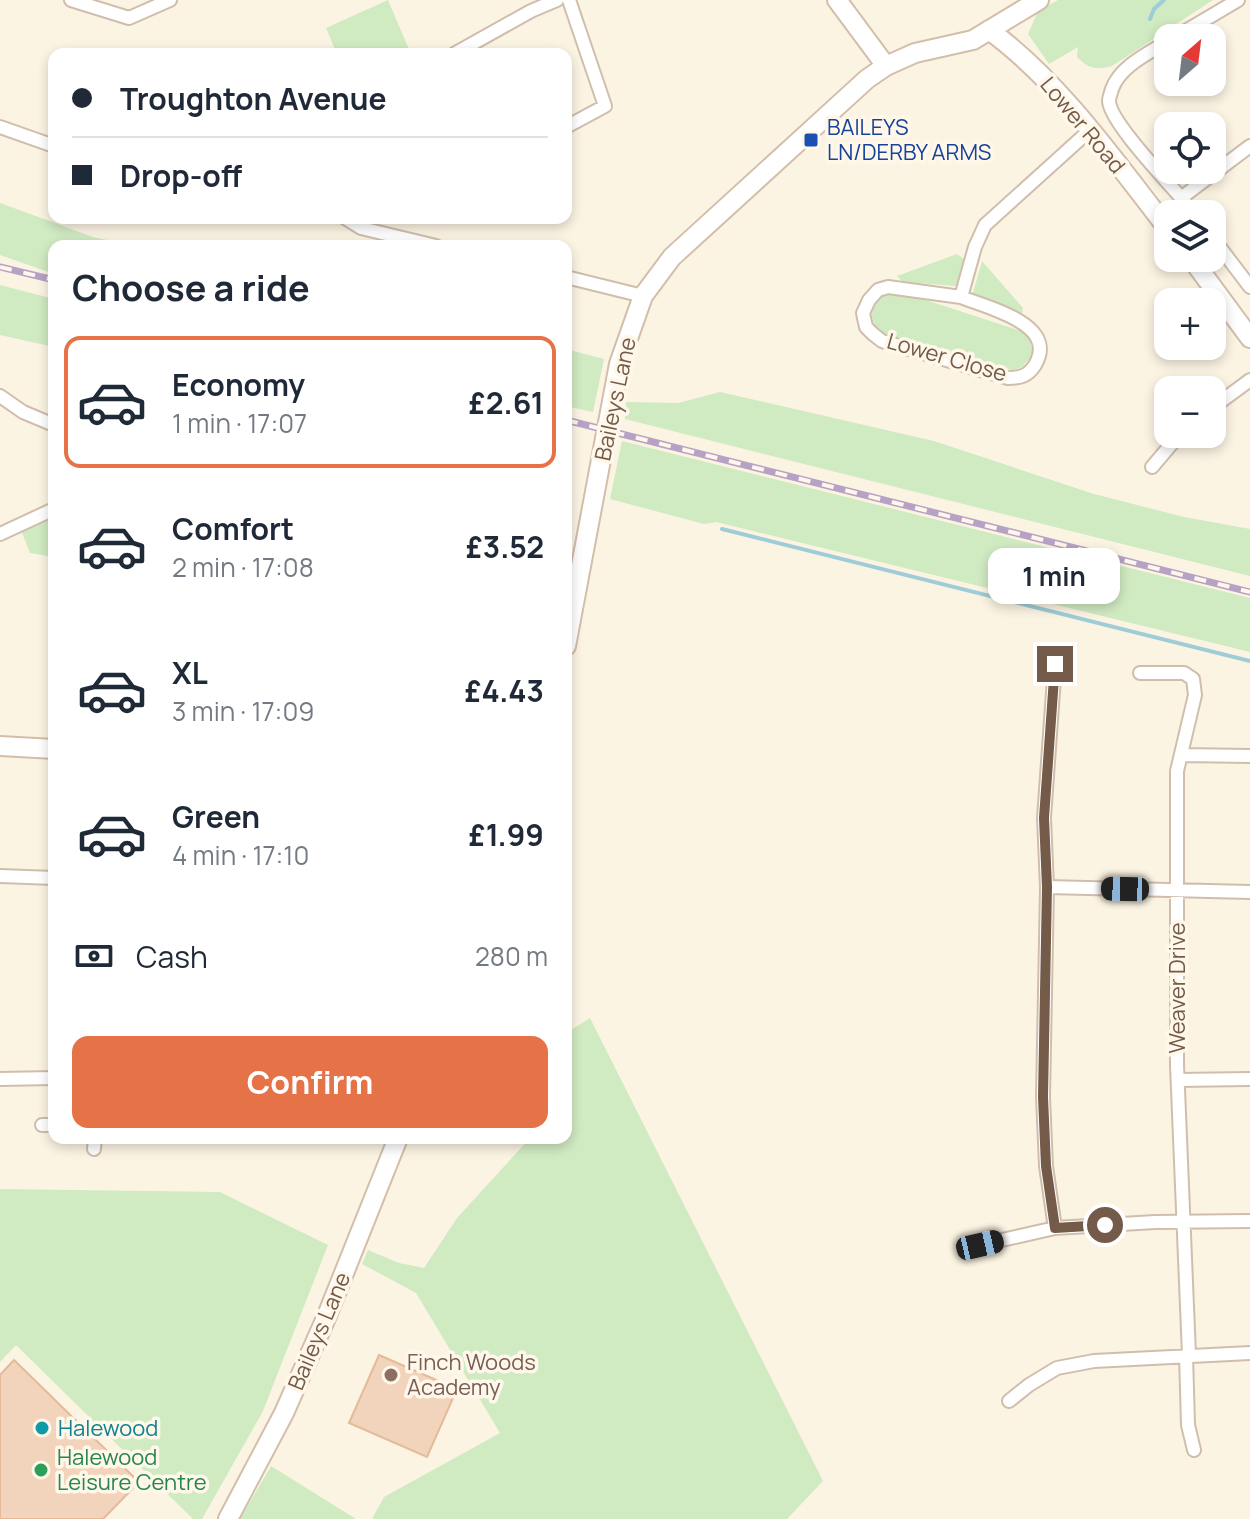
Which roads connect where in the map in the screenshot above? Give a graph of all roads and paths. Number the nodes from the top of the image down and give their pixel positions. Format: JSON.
{"nodes":[{"id":1,"x":71,"y":0,"type":"edge"},
{"id":2,"x":170,"y":0,"type":"edge"},
{"id":3,"x":557,"y":0,"type":"edge"},
{"id":4,"x":569,"y":0,"type":"edge"},
{"id":5,"x":837,"y":0,"type":"edge"},
{"id":6,"x":1039,"y":0,"type":"edge"},
{"id":7,"x":1238,"y":0,"type":"edge"},
{"id":8,"x":528,"y":5,"type":"edge"},
{"id":9,"x":1198,"y":24,"type":"edge"},
{"id":10,"x":989,"y":30,"type":"junction"},
{"id":11,"x":463,"y":48,"type":"edge"},
{"id":12,"x":1154,"y":50,"type":"edge"},
{"id":13,"x":886,"y":66,"type":"junction"},
{"id":14,"x":572,"y":124,"type":"edge"},
{"id":15,"x":0,"y":127,"type":"edge"},
{"id":16,"x":1089,"y":131,"type":"junction"},
{"id":17,"x":48,"y":144,"type":"edge"},
{"id":18,"x":1250,"y":146,"type":"edge"},
{"id":19,"x":1181,"y":198,"type":"joint"},
{"id":20,"x":1154,"y":212,"type":"edge"},
{"id":21,"x":355,"y":224,"type":"edge"},
{"id":22,"x":411,"y":240,"type":"edge"},
{"id":23,"x":1226,"y":255,"type":"edge"},
{"id":24,"x":1201,"y":272,"type":"edge"},
{"id":25,"x":572,"y":278,"type":"edge"},
{"id":26,"x":1250,"y":287,"type":"edge"},
{"id":27,"x":643,"y":296,"type":"junction"},
{"id":28,"x":961,"y":297,"type":"junction"},
{"id":29,"x":1250,"y":338,"type":"edge"},
{"id":30,"x":1250,"y":380,"type":"edge"},
{"id":31,"x":0,"y":396,"type":"edge"},
{"id":32,"x":1226,"y":398,"type":"edge"},
{"id":33,"x":48,"y":422,"type":"edge"},
{"id":34,"x":1168,"y":448,"type":"edge"},
{"id":35,"x":1152,"y":467,"type":"dead end"},
{"id":36,"x":48,"y":512,"type":"edge"},
{"id":37,"x":0,"y":534,"type":"edge"},
{"id":38,"x":572,"y":614,"type":"edge"},
{"id":39,"x":1055,"y":664,"type":"dead end"},
{"id":40,"x":1140,"y":673,"type":"dead end"},
{"id":41,"x":0,"y":746,"type":"edge"},
{"id":42,"x":48,"y":749,"type":"edge"},
{"id":43,"x":1181,"y":755,"type":"junction"},
{"id":44,"x":1250,"y":756,"type":"edge"},
{"id":45,"x":0,"y":876,"type":"edge"},
{"id":46,"x":48,"y":878,"type":"edge"},
{"id":47,"x":1047,"y":887,"type":"junction"},
{"id":48,"x":1177,"y":890,"type":"junction"},
{"id":49,"x":1250,"y":892,"type":"edge"},
{"id":50,"x":48,"y":1078,"type":"edge"},
{"id":51,"x":0,"y":1079,"type":"edge"},
{"id":52,"x":1250,"y":1079,"type":"edge"},
{"id":53,"x":1178,"y":1080,"type":"junction"},
{"id":54,"x":396,"y":1144,"type":"edge"},
{"id":55,"x":1250,"y":1221,"type":"edge"},
{"id":56,"x":1184,"y":1222,"type":"junction"},
{"id":57,"x":1055,"y":1228,"type":"junction"},
{"id":58,"x":980,"y":1245,"type":"dead end"},
{"id":59,"x":1250,"y":1353,"type":"edge"},
{"id":60,"x":1188,"y":1355,"type":"junction"},
{"id":61,"x":1009,"y":1401,"type":"dead end"},
{"id":62,"x":1194,"y":1450,"type":"dead end"},
{"id":63,"x":228,"y":1519,"type":"edge"}],
"edges":[{"from":1,"to":2,"type":"street"},
{"from":3,"to":8,"type":"street"},
{"from":4,"to":14,"type":"street"},
{"from":5,"to":13,"type":"street"},
{"from":6,"to":10,"type":"street","name":"Baileys Lane"},
{"from":7,"to":9,"type":"street"},
{"from":8,"to":11,"type":"street"},
{"from":10,"to":13,"type":"street","name":"Baileys Lane"},
{"from":10,"to":16,"type":"street","name":"Lower Road"},
{"from":12,"to":19,"type":"street"},
{"from":13,"to":27,"type":"street","name":"Baileys Lane"},
{"from":15,"to":17,"type":"street"},
{"from":16,"to":20,"type":"street","name":"Lower Road"},
{"from":16,"to":28,"type":"street"},
{"from":18,"to":19,"type":"street"},
{"from":21,"to":22,"type":"street"},
{"from":23,"to":26,"type":"street"},
{"from":24,"to":29,"type":"street"},
{"from":25,"to":27,"type":"street"},
{"from":27,"to":38,"type":"street","name":"Baileys Lane"},
{"from":28,"to":28,"type":"street","name":"Lower Close"},
{"from":30,"to":32,"type":"street"},
{"from":31,"to":33,"type":"street"},
{"from":34,"to":35,"type":"street"},
{"from":36,"to":37,"type":"street"},
{"from":39,"to":47,"type":"street"},
{"from":40,"to":43,"type":"street","name":"Weaver Drive"},
{"from":41,"to":42,"type":"street"},
{"from":43,"to":44,"type":"street"},
{"from":43,"to":48,"type":"street","name":"Weaver Drive"},
{"from":45,"to":46,"type":"street"},
{"from":47,"to":48,"type":"street"},
{"from":47,"to":57,"type":"street"},
{"from":48,"to":49,"type":"street"},
{"from":48,"to":53,"type":"street","name":"Weaver Drive"},
{"from":50,"to":51,"type":"street"},
{"from":52,"to":53,"type":"street"},
{"from":53,"to":56,"type":"street","name":"Weaver Drive"},
{"from":54,"to":63,"type":"street","name":"Baileys Lane"},
{"from":55,"to":56,"type":"street"},
{"from":56,"to":57,"type":"street"},
{"from":56,"to":60,"type":"street","name":"Weaver Drive"},
{"from":57,"to":58,"type":"street"},
{"from":59,"to":60,"type":"street"},
{"from":60,"to":61,"type":"street"},
{"from":60,"to":62,"type":"street","name":"Weaver Drive"}]}
